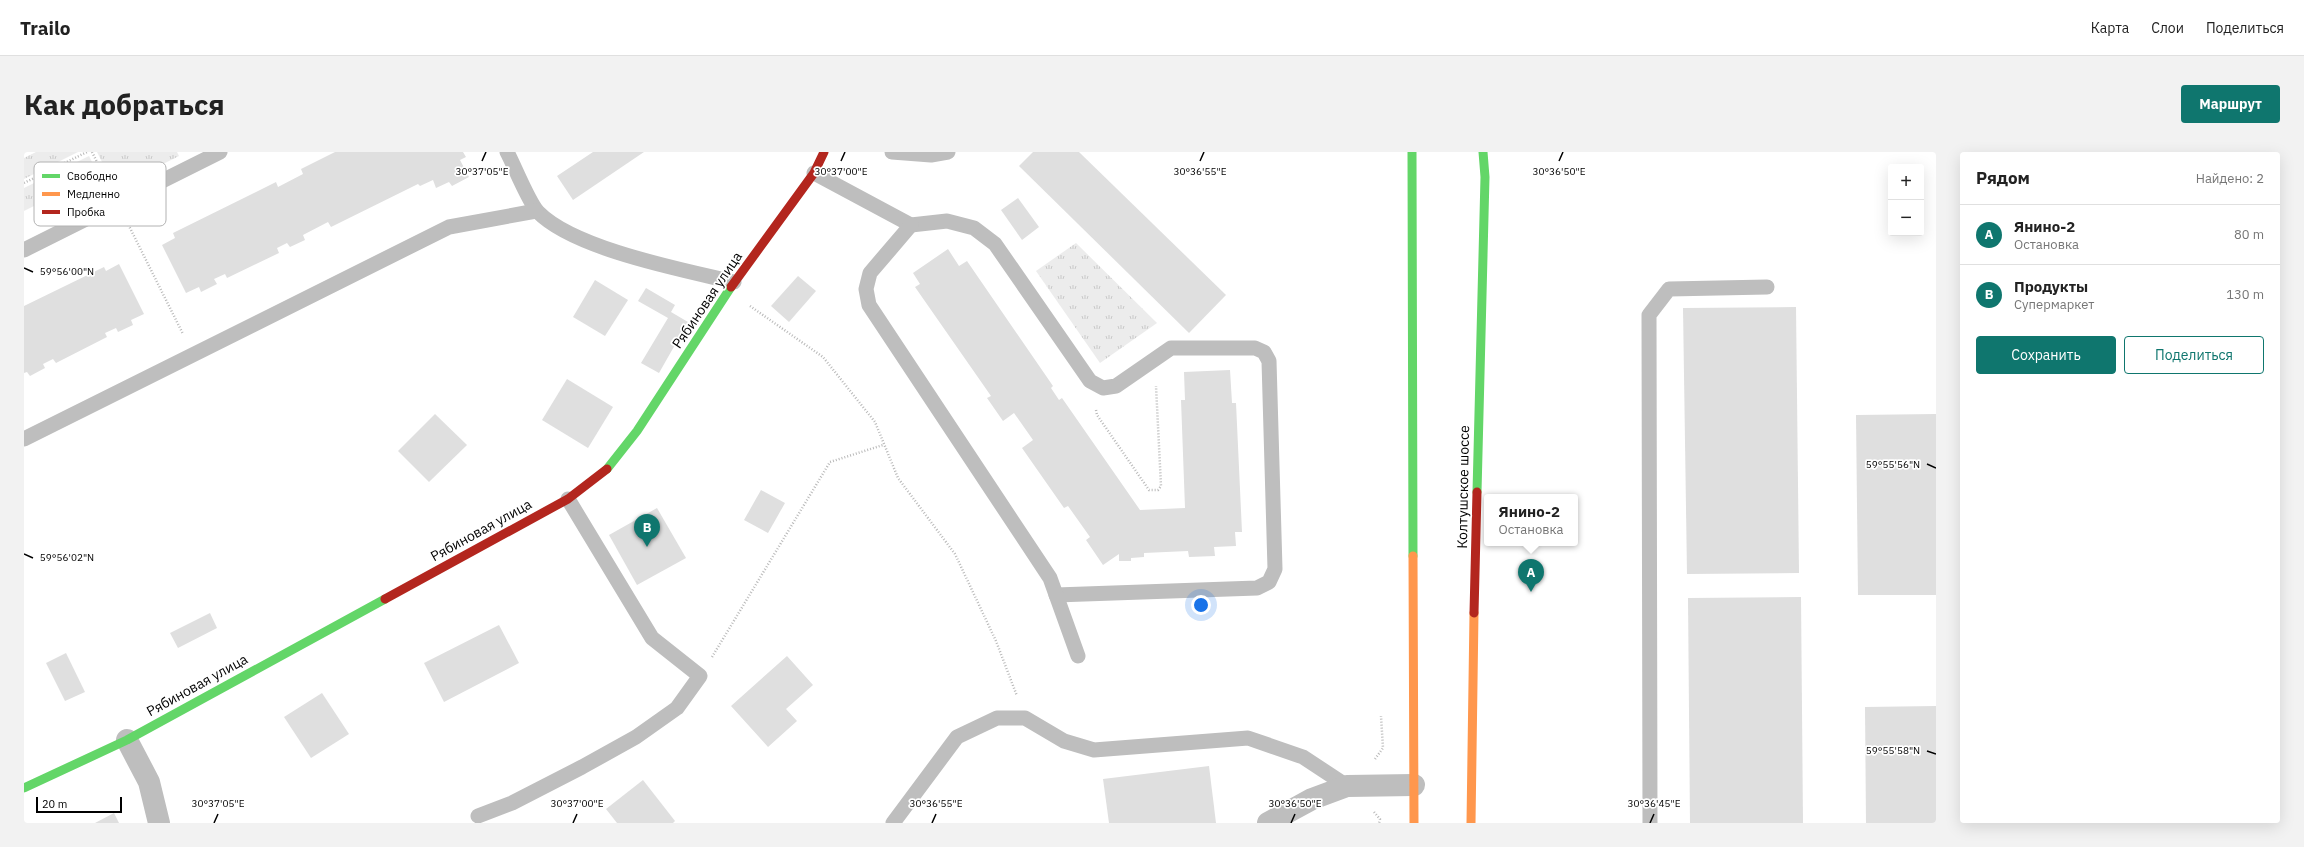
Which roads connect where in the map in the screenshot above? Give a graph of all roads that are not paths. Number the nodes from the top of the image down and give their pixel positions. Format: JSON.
{"nodes":[{"id":1,"x":220,"y":152,"type":"edge"},
{"id":2,"x":507,"y":152,"type":"edge"},
{"id":3,"x":824,"y":152,"type":"edge"},
{"id":4,"x":892,"y":152,"type":"edge"},
{"id":5,"x":948,"y":152,"type":"edge"},
{"id":6,"x":1412,"y":152,"type":"edge"},
{"id":7,"x":1484,"y":152,"type":"edge"},
{"id":8,"x":814,"y":173,"type":"junction"},
{"id":9,"x":166,"y":179,"type":"edge"},
{"id":10,"x":536,"y":211,"type":"junction"},
{"id":11,"x":911,"y":225,"type":"junction"},
{"id":12,"x":72,"y":226,"type":"edge"},
{"id":13,"x":24,"y":250,"type":"edge"},
{"id":14,"x":731,"y":286,"type":"junction"},
{"id":15,"x":1767,"y":287,"type":"dead end"},
{"id":16,"x":24,"y":439,"type":"edge"},
{"id":17,"x":568,"y":499,"type":"junction"},
{"id":18,"x":1056,"y":595,"type":"junction"},
{"id":19,"x":1078,"y":656,"type":"dead end"},
{"id":20,"x":127,"y":740,"type":"junction"},
{"id":21,"x":1346,"y":786,"type":"junction"},
{"id":22,"x":1414,"y":786,"type":"junction"},
{"id":23,"x":24,"y":788,"type":"edge"},
{"id":24,"x":478,"y":816,"type":"dead end"},
{"id":25,"x":159,"y":823,"type":"edge"},
{"id":26,"x":893,"y":823,"type":"edge"},
{"id":27,"x":1268,"y":823,"type":"edge"},
{"id":28,"x":1414,"y":823,"type":"edge"},
{"id":29,"x":1471,"y":823,"type":"edge"},
{"id":30,"x":1650,"y":823,"type":"edge"}],
"edges":[{"from":1,"to":9,"type":"lane"},
{"from":2,"to":10,"type":"lane"},
{"from":3,"to":8,"type":"main road","name":"Рябиновая улица"},
{"from":4,"to":5,"type":"lane"},
{"from":6,"to":22,"type":"main road"},
{"from":7,"to":29,"type":"main road","name":"Колтушское шоссе"},
{"from":8,"to":11,"type":"lane"},
{"from":8,"to":14,"type":"main road","name":"Рябиновая улица"},
{"from":10,"to":14,"type":"lane"},
{"from":10,"to":16,"type":"lane"},
{"from":11,"to":18,"type":"lane"},
{"from":11,"to":18,"type":"lane"},
{"from":12,"to":13,"type":"lane"},
{"from":14,"to":17,"type":"main road","name":"Рябиновая улица"},
{"from":15,"to":30,"type":"lane"},
{"from":17,"to":20,"type":"main road","name":"Рябиновая улица"},
{"from":17,"to":24,"type":"lane"},
{"from":18,"to":19,"type":"lane"},
{"from":20,"to":23,"type":"main road","name":"Рябиновая улица"},
{"from":20,"to":25,"type":"street"},
{"from":21,"to":22,"type":"street"},
{"from":21,"to":26,"type":"lane"},
{"from":21,"to":27,"type":"street"},
{"from":22,"to":28,"type":"main road"}]}
